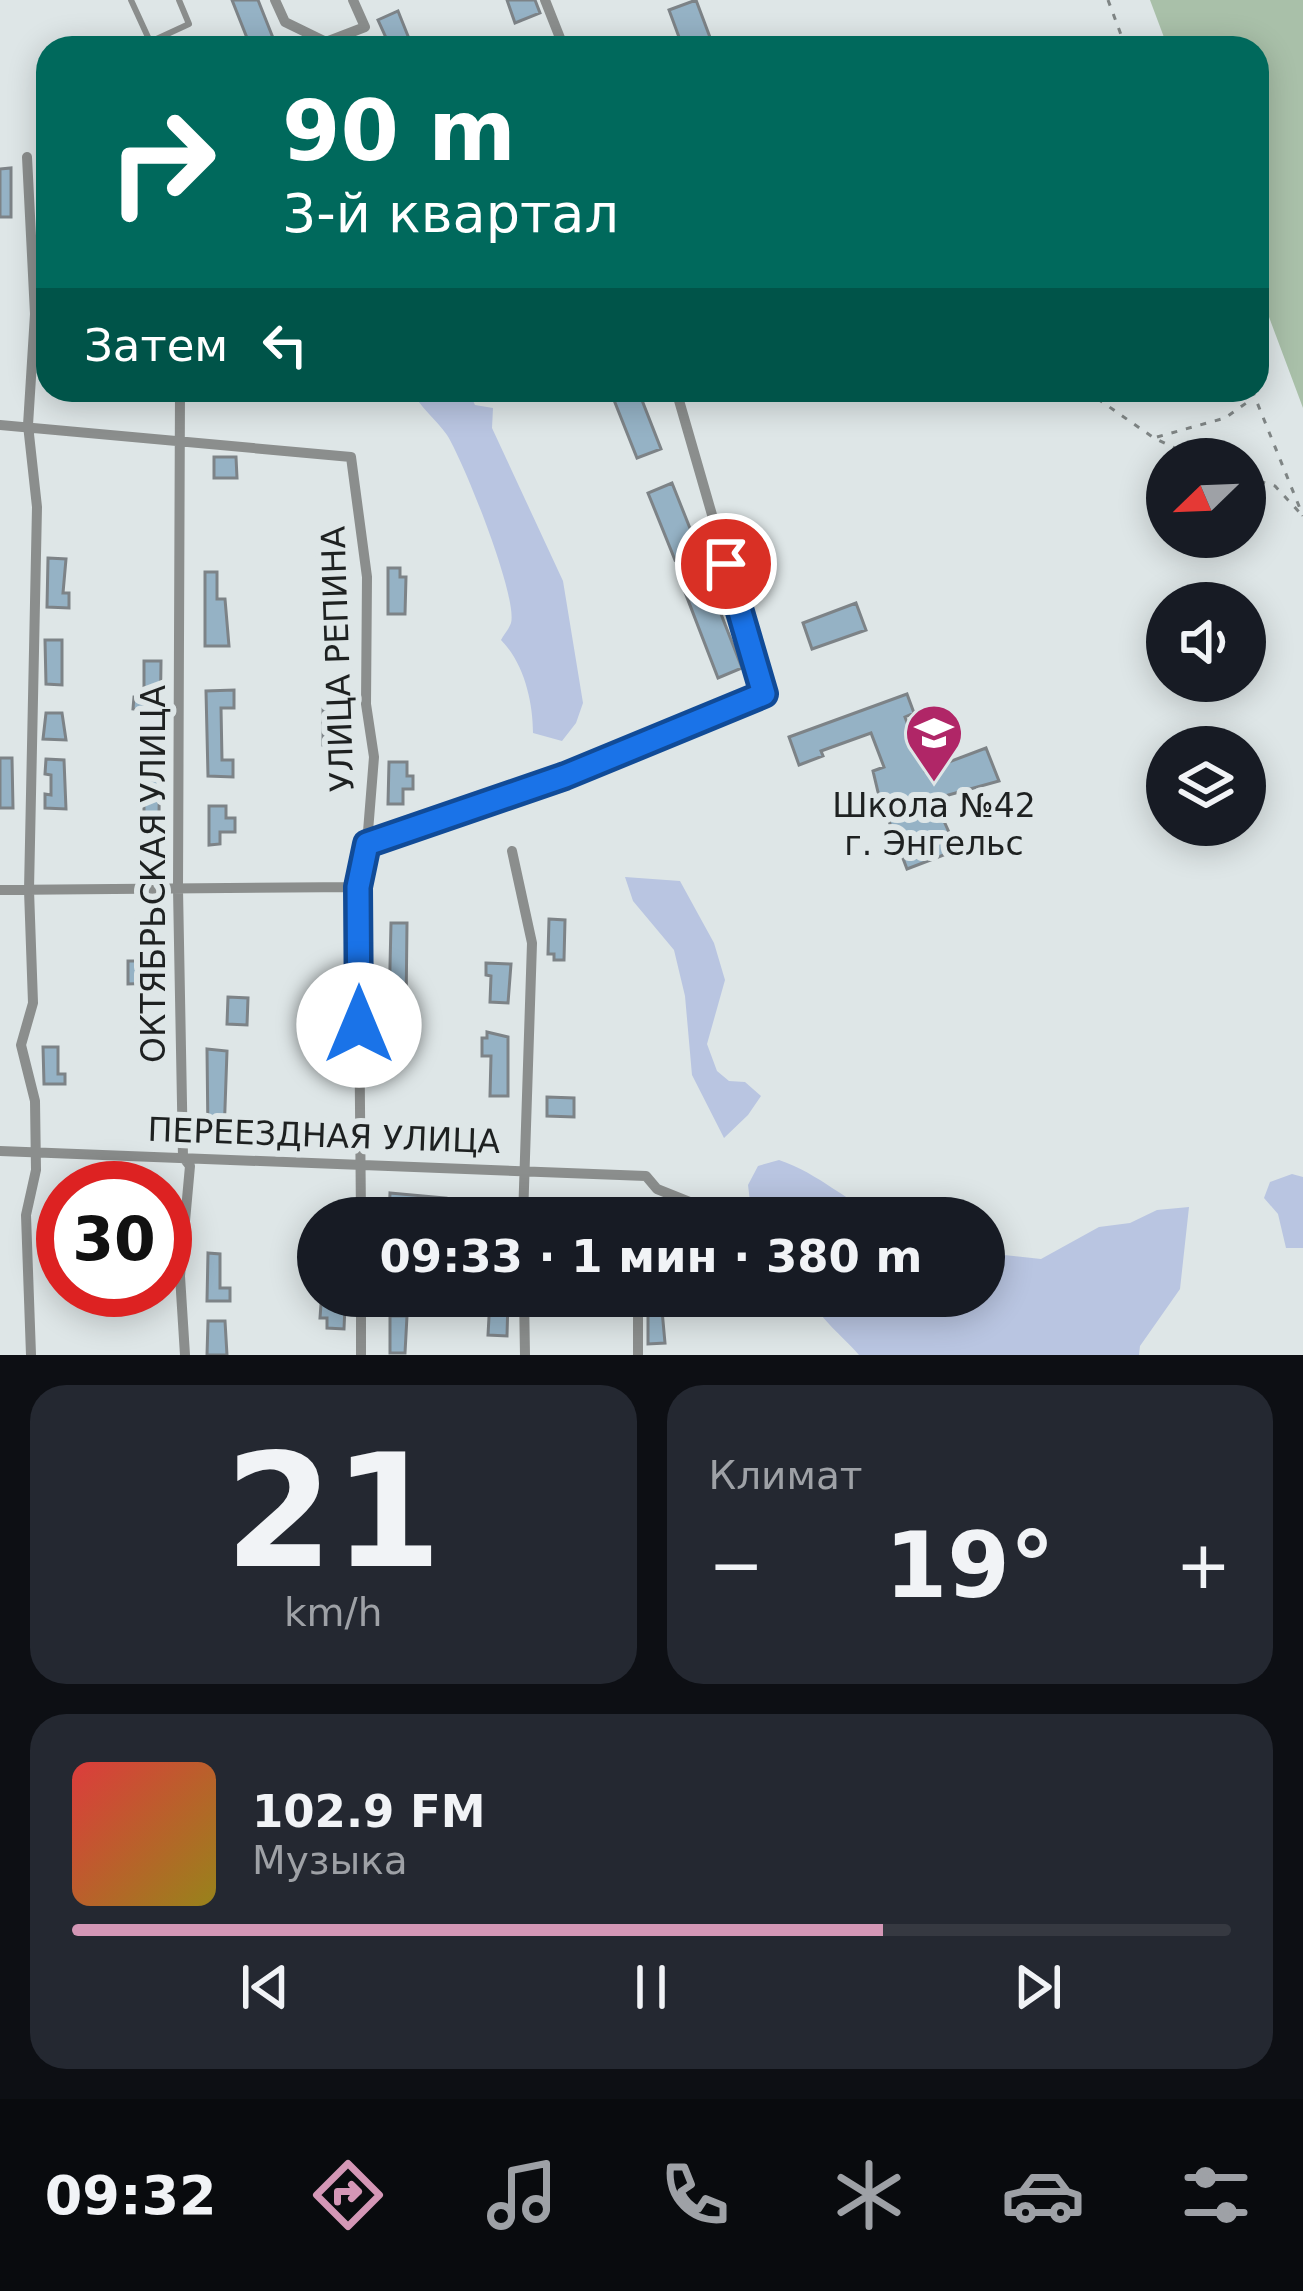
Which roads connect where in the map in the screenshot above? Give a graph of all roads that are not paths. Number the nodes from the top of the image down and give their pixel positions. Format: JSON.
{"nodes":[{"id":1,"x":131,"y":0,"type":"edge"},
{"id":2,"x":178,"y":0,"type":"edge"},
{"id":3,"x":275,"y":0,"type":"edge"},
{"id":4,"x":353,"y":0,"type":"edge"},
{"id":5,"x":545,"y":0,"type":"edge"},
{"id":6,"x":148,"y":36,"type":"edge"},
{"id":7,"x":168,"y":36,"type":"edge"},
{"id":8,"x":314,"y":36,"type":"edge"},
{"id":9,"x":342,"y":36,"type":"edge"},
{"id":10,"x":558,"y":36,"type":"edge"},
{"id":11,"x":27,"y":157,"type":"dead end"},
{"id":12,"x":180,"y":402,"type":"edge"},
{"id":13,"x":679,"y":402,"type":"edge"},
{"id":14,"x":0,"y":425,"type":"edge"},
{"id":15,"x":28,"y":425,"type":"junction"},
{"id":16,"x":178,"y":441,"type":"junction"},
{"id":17,"x":367,"y":844,"type":"junction"},
{"id":18,"x":512,"y":851,"type":"dead end"},
{"id":19,"x":358,"y":887,"type":"junction"},
{"id":20,"x":178,"y":889,"type":"junction"},
{"id":21,"x":0,"y":890,"type":"edge"},
{"id":22,"x":29,"y":890,"type":"junction"},
{"id":23,"x":0,"y":1151,"type":"edge"},
{"id":24,"x":34,"y":1153,"type":"junction"},
{"id":25,"x":183,"y":1157,"type":"junction"},
{"id":26,"x":360,"y":1163,"type":"junction"},
{"id":27,"x":522,"y":1169,"type":"junction"},
{"id":28,"x":361,"y":1197,"type":"edge"},
{"id":29,"x":523,"y":1197,"type":"edge"},
{"id":30,"x":677,"y":1197,"type":"edge"},
{"id":31,"x":361,"y":1317,"type":"edge"},
{"id":32,"x":524,"y":1317,"type":"edge"},
{"id":33,"x":638,"y":1317,"type":"edge"},
{"id":34,"x":32,"y":1355,"type":"edge"},
{"id":35,"x":185,"y":1355,"type":"edge"},
{"id":36,"x":361,"y":1355,"type":"edge"},
{"id":37,"x":525,"y":1355,"type":"edge"},
{"id":38,"x":638,"y":1355,"type":"edge"}],
"edges":[{"from":1,"to":6,"type":"lane"},
{"from":2,"to":7,"type":"lane"},
{"from":3,"to":8,"type":"street"},
{"from":4,"to":9,"type":"street"},
{"from":5,"to":10,"type":"street"},
{"from":11,"to":15,"type":"street"},
{"from":12,"to":16,"type":"street","name":"ОКТЯБРЬСКАЯ УЛИЦА"},
{"from":13,"to":17,"type":"street"},
{"from":14,"to":15,"type":"street"},
{"from":15,"to":16,"type":"street"},
{"from":15,"to":22,"type":"street"},
{"from":16,"to":17,"type":"street","name":"УЛИЦА РЕПИНА"},
{"from":16,"to":20,"type":"street","name":"ОКТЯБРЬСКАЯ УЛИЦА"},
{"from":17,"to":19,"type":"street","name":"УЛИЦА РЕПИНА"},
{"from":18,"to":27,"type":"street"},
{"from":19,"to":20,"type":"street"},
{"from":19,"to":26,"type":"street","name":"УЛИЦА РЕПИНА"},
{"from":20,"to":22,"type":"street"},
{"from":20,"to":25,"type":"street","name":"ОКТЯБРЬСКАЯ УЛИЦА"},
{"from":21,"to":22,"type":"street"},
{"from":22,"to":24,"type":"street"},
{"from":23,"to":24,"type":"street","name":"ПЕРЕЕЗДНАЯ УЛИЦА"},
{"from":24,"to":25,"type":"street","name":"ПЕРЕЕЗДНАЯ УЛИЦА"},
{"from":24,"to":34,"type":"street"},
{"from":25,"to":26,"type":"street","name":"ПЕРЕЕЗДНАЯ УЛИЦА"},
{"from":25,"to":35,"type":"street","name":"ОКТЯБРЬСКАЯ УЛИЦА"},
{"from":26,"to":27,"type":"street","name":"ПЕРЕЕЗДНАЯ УЛИЦА"},
{"from":26,"to":28,"type":"street","name":"УЛИЦА РЕПИНА"},
{"from":27,"to":29,"type":"street"},
{"from":27,"to":30,"type":"street","name":"ПЕРЕЕЗДНАЯ УЛИЦА"},
{"from":31,"to":36,"type":"street"},
{"from":32,"to":37,"type":"street"},
{"from":33,"to":38,"type":"street"}]}
